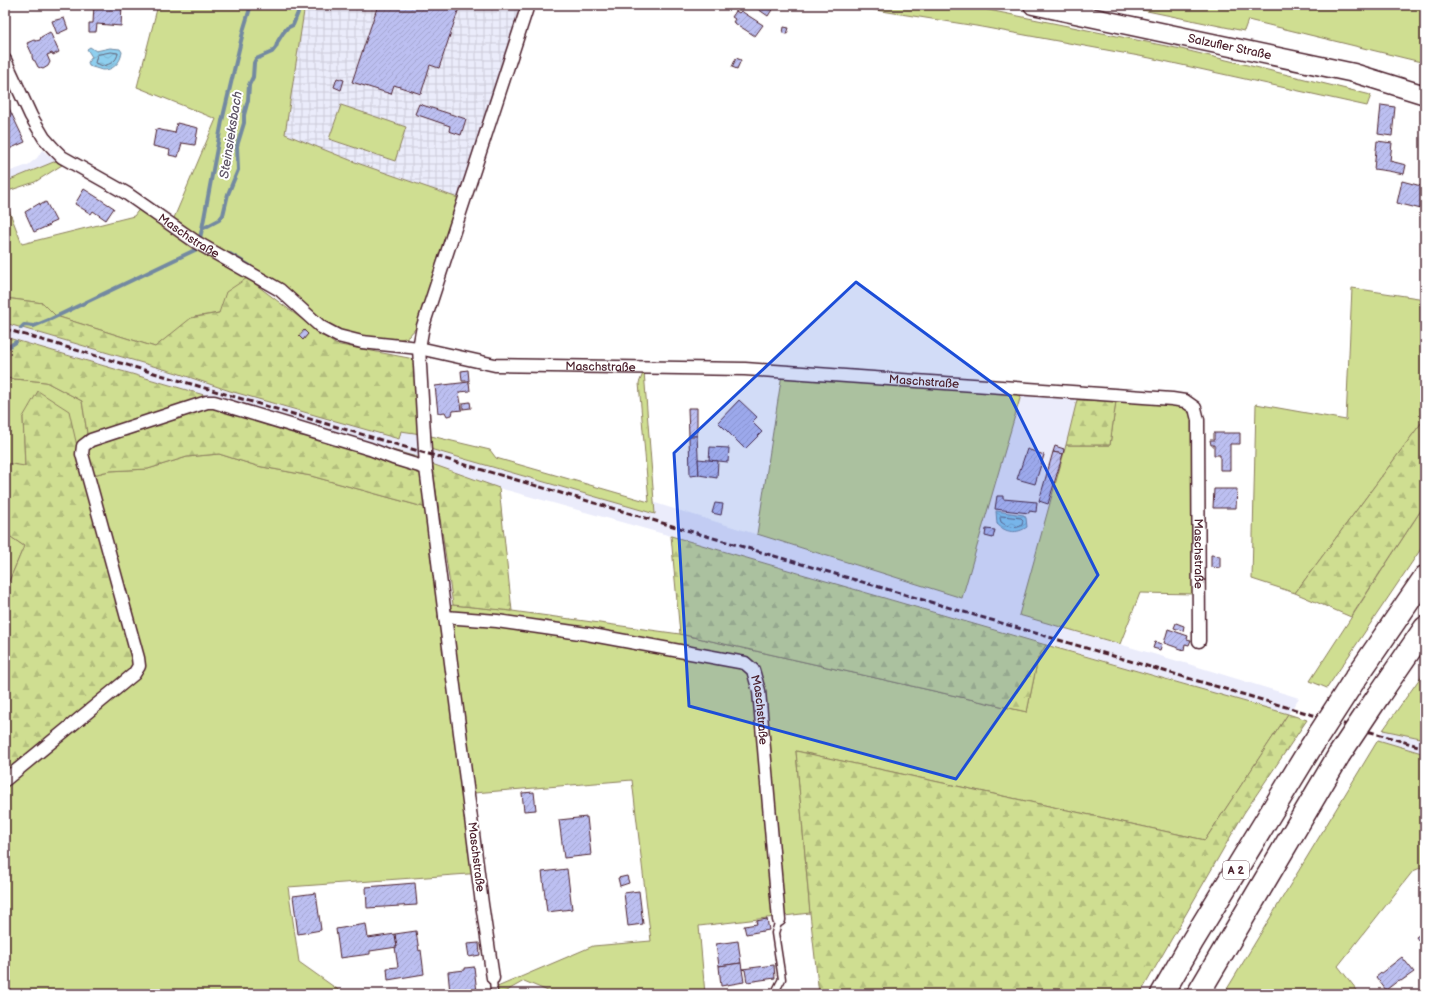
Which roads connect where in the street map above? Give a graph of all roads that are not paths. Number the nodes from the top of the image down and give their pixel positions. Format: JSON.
{"nodes":[{"id":1,"x":528,"y":5,"type":"edge"},
{"id":2,"x":1033,"y":5,"type":"edge"},
{"id":3,"x":5,"y":60,"type":"edge"},
{"id":4,"x":1425,"y":95,"type":"edge"},
{"id":5,"x":419,"y":348,"type":"junction"},
{"id":6,"x":426,"y":468,"type":"junction"},
{"id":7,"x":1425,"y":578,"type":"edge"},
{"id":8,"x":445,"y":617,"type":"junction"},
{"id":9,"x":1425,"y":628,"type":"edge"},
{"id":10,"x":1199,"y":642,"type":"dead end"},
{"id":11,"x":5,"y":780,"type":"edge"},
{"id":12,"x":779,"y":920,"type":"joint"},
{"id":13,"x":493,"y":978,"type":"joint"},
{"id":14,"x":494,"y":994,"type":"edge"},
{"id":15,"x":774,"y":994,"type":"edge"},
{"id":16,"x":1162,"y":994,"type":"edge"},
{"id":17,"x":1198,"y":994,"type":"edge"}],
"edges":[{"from":1,"to":5,"type":"street","name":"Maschstraße"},
{"from":2,"to":4,"type":"main road","name":"Salzufler Straße"},
{"from":3,"to":5,"type":"street","name":"Maschstraße"},
{"from":5,"to":6,"type":"street","name":"Maschstraße"},
{"from":5,"to":10,"type":"street","name":"Maschstraße"},
{"from":6,"to":8,"type":"street","name":"Maschstraße"},
{"from":6,"to":11,"type":"street"},
{"from":7,"to":16,"type":"highway","number":"A 2","bridge":true},
{"from":8,"to":12,"type":"street","name":"Maschstraße"},
{"from":8,"to":13,"type":"street","name":"Maschstraße"},
{"from":9,"to":17,"type":"highway","number":"A 2","bridge":true},
{"from":12,"to":15,"type":"lane"},
{"from":13,"to":14,"type":"lane"}]}
